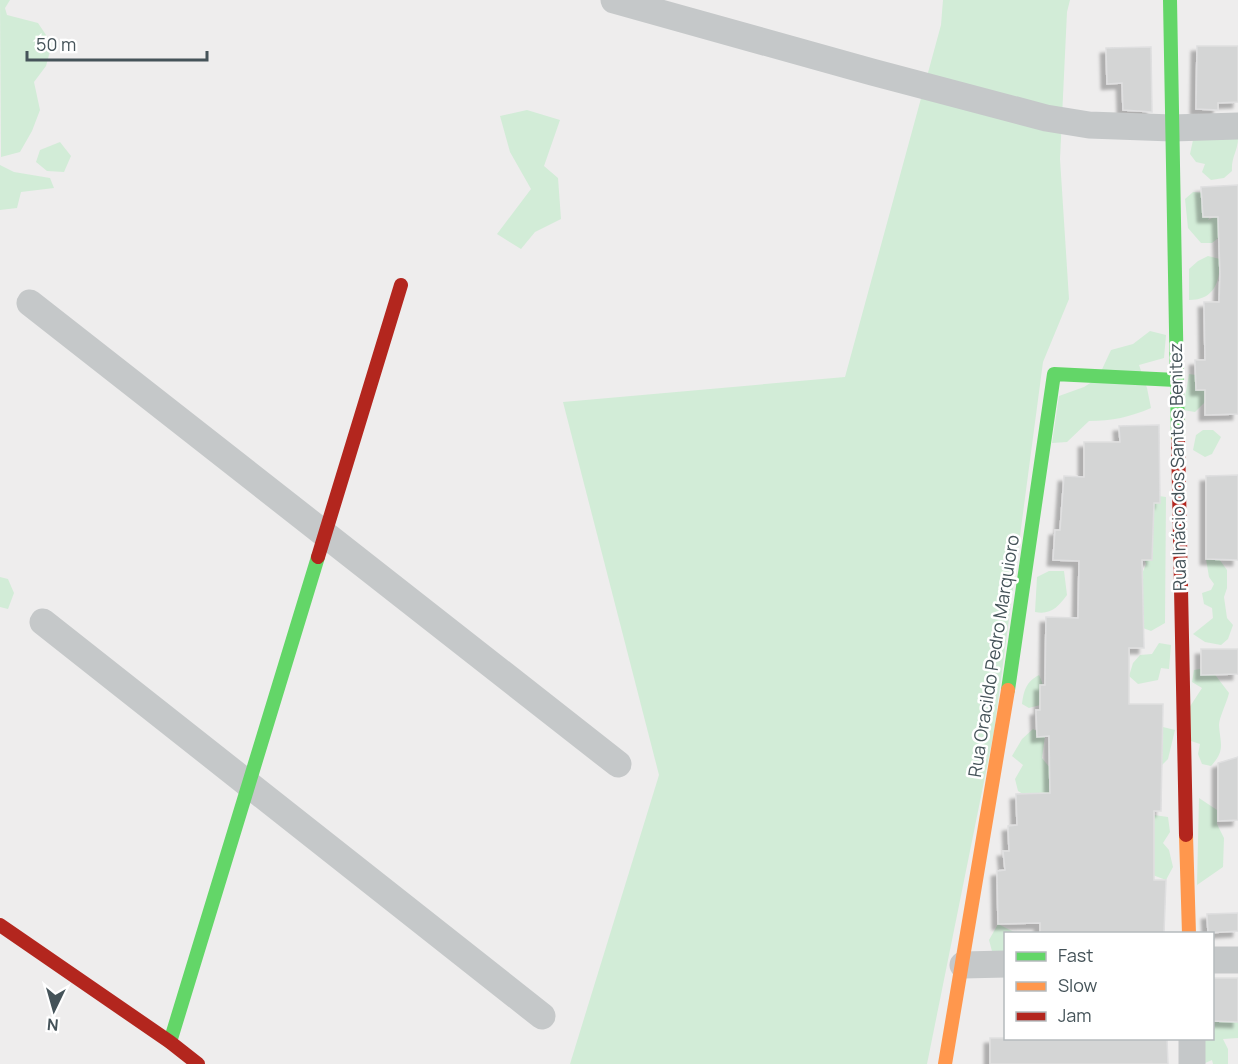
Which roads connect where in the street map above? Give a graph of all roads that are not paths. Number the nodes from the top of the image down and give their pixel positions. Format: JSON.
{"nodes":[{"id":1,"x":614,"y":0,"type":"edge"},
{"id":2,"x":1170,"y":0,"type":"edge"},
{"id":3,"x":1238,"y":126,"type":"edge"},
{"id":4,"x":1172,"y":128,"type":"junction"},
{"id":5,"x":401,"y":285,"type":"dead end"},
{"id":6,"x":30,"y":303,"type":"dead end"},
{"id":7,"x":1176,"y":380,"type":"junction"},
{"id":8,"x":324,"y":533,"type":"junction"},
{"id":9,"x":43,"y":622,"type":"dead end"},
{"id":10,"x":618,"y":764,"type":"dead end"},
{"id":11,"x":248,"y":784,"type":"junction"},
{"id":12,"x":0,"y":925,"type":"edge"},
{"id":13,"x":1189,"y":932,"type":"edge"},
{"id":14,"x":1214,"y":960,"type":"edge"},
{"id":15,"x":1238,"y":960,"type":"edge"},
{"id":16,"x":1004,"y":964,"type":"edge"},
{"id":17,"x":963,"y":965,"type":"junction"},
{"id":18,"x":542,"y":1016,"type":"dead end"},
{"id":19,"x":1192,"y":1040,"type":"edge"},
{"id":20,"x":170,"y":1042,"type":"junction"},
{"id":21,"x":198,"y":1064,"type":"edge"},
{"id":22,"x":945,"y":1064,"type":"edge"},
{"id":23,"x":1192,"y":1064,"type":"edge"}],
"edges":[{"from":1,"to":4,"type":"street"},
{"from":2,"to":4,"type":"street","name":"Rua Inácio dos Santos Benitez"},
{"from":3,"to":4,"type":"street"},
{"from":4,"to":7,"type":"street","name":"Rua Inácio dos Santos Benitez"},
{"from":5,"to":8,"type":"street"},
{"from":6,"to":8,"type":"street"},
{"from":7,"to":13,"type":"street","name":"Rua Inácio dos Santos Benitez"},
{"from":7,"to":17,"type":"street","name":"Rua Oracildo Pedro Marquioro"},
{"from":8,"to":10,"type":"street"},
{"from":8,"to":11,"type":"street"},
{"from":9,"to":11,"type":"street"},
{"from":11,"to":18,"type":"street"},
{"from":11,"to":20,"type":"street"},
{"from":12,"to":20,"type":"street"},
{"from":14,"to":15,"type":"street"},
{"from":16,"to":17,"type":"street"},
{"from":17,"to":22,"type":"street","name":"Rua Oracildo Pedro Marquioro"},
{"from":19,"to":23,"type":"street"},
{"from":20,"to":21,"type":"street"}]}
